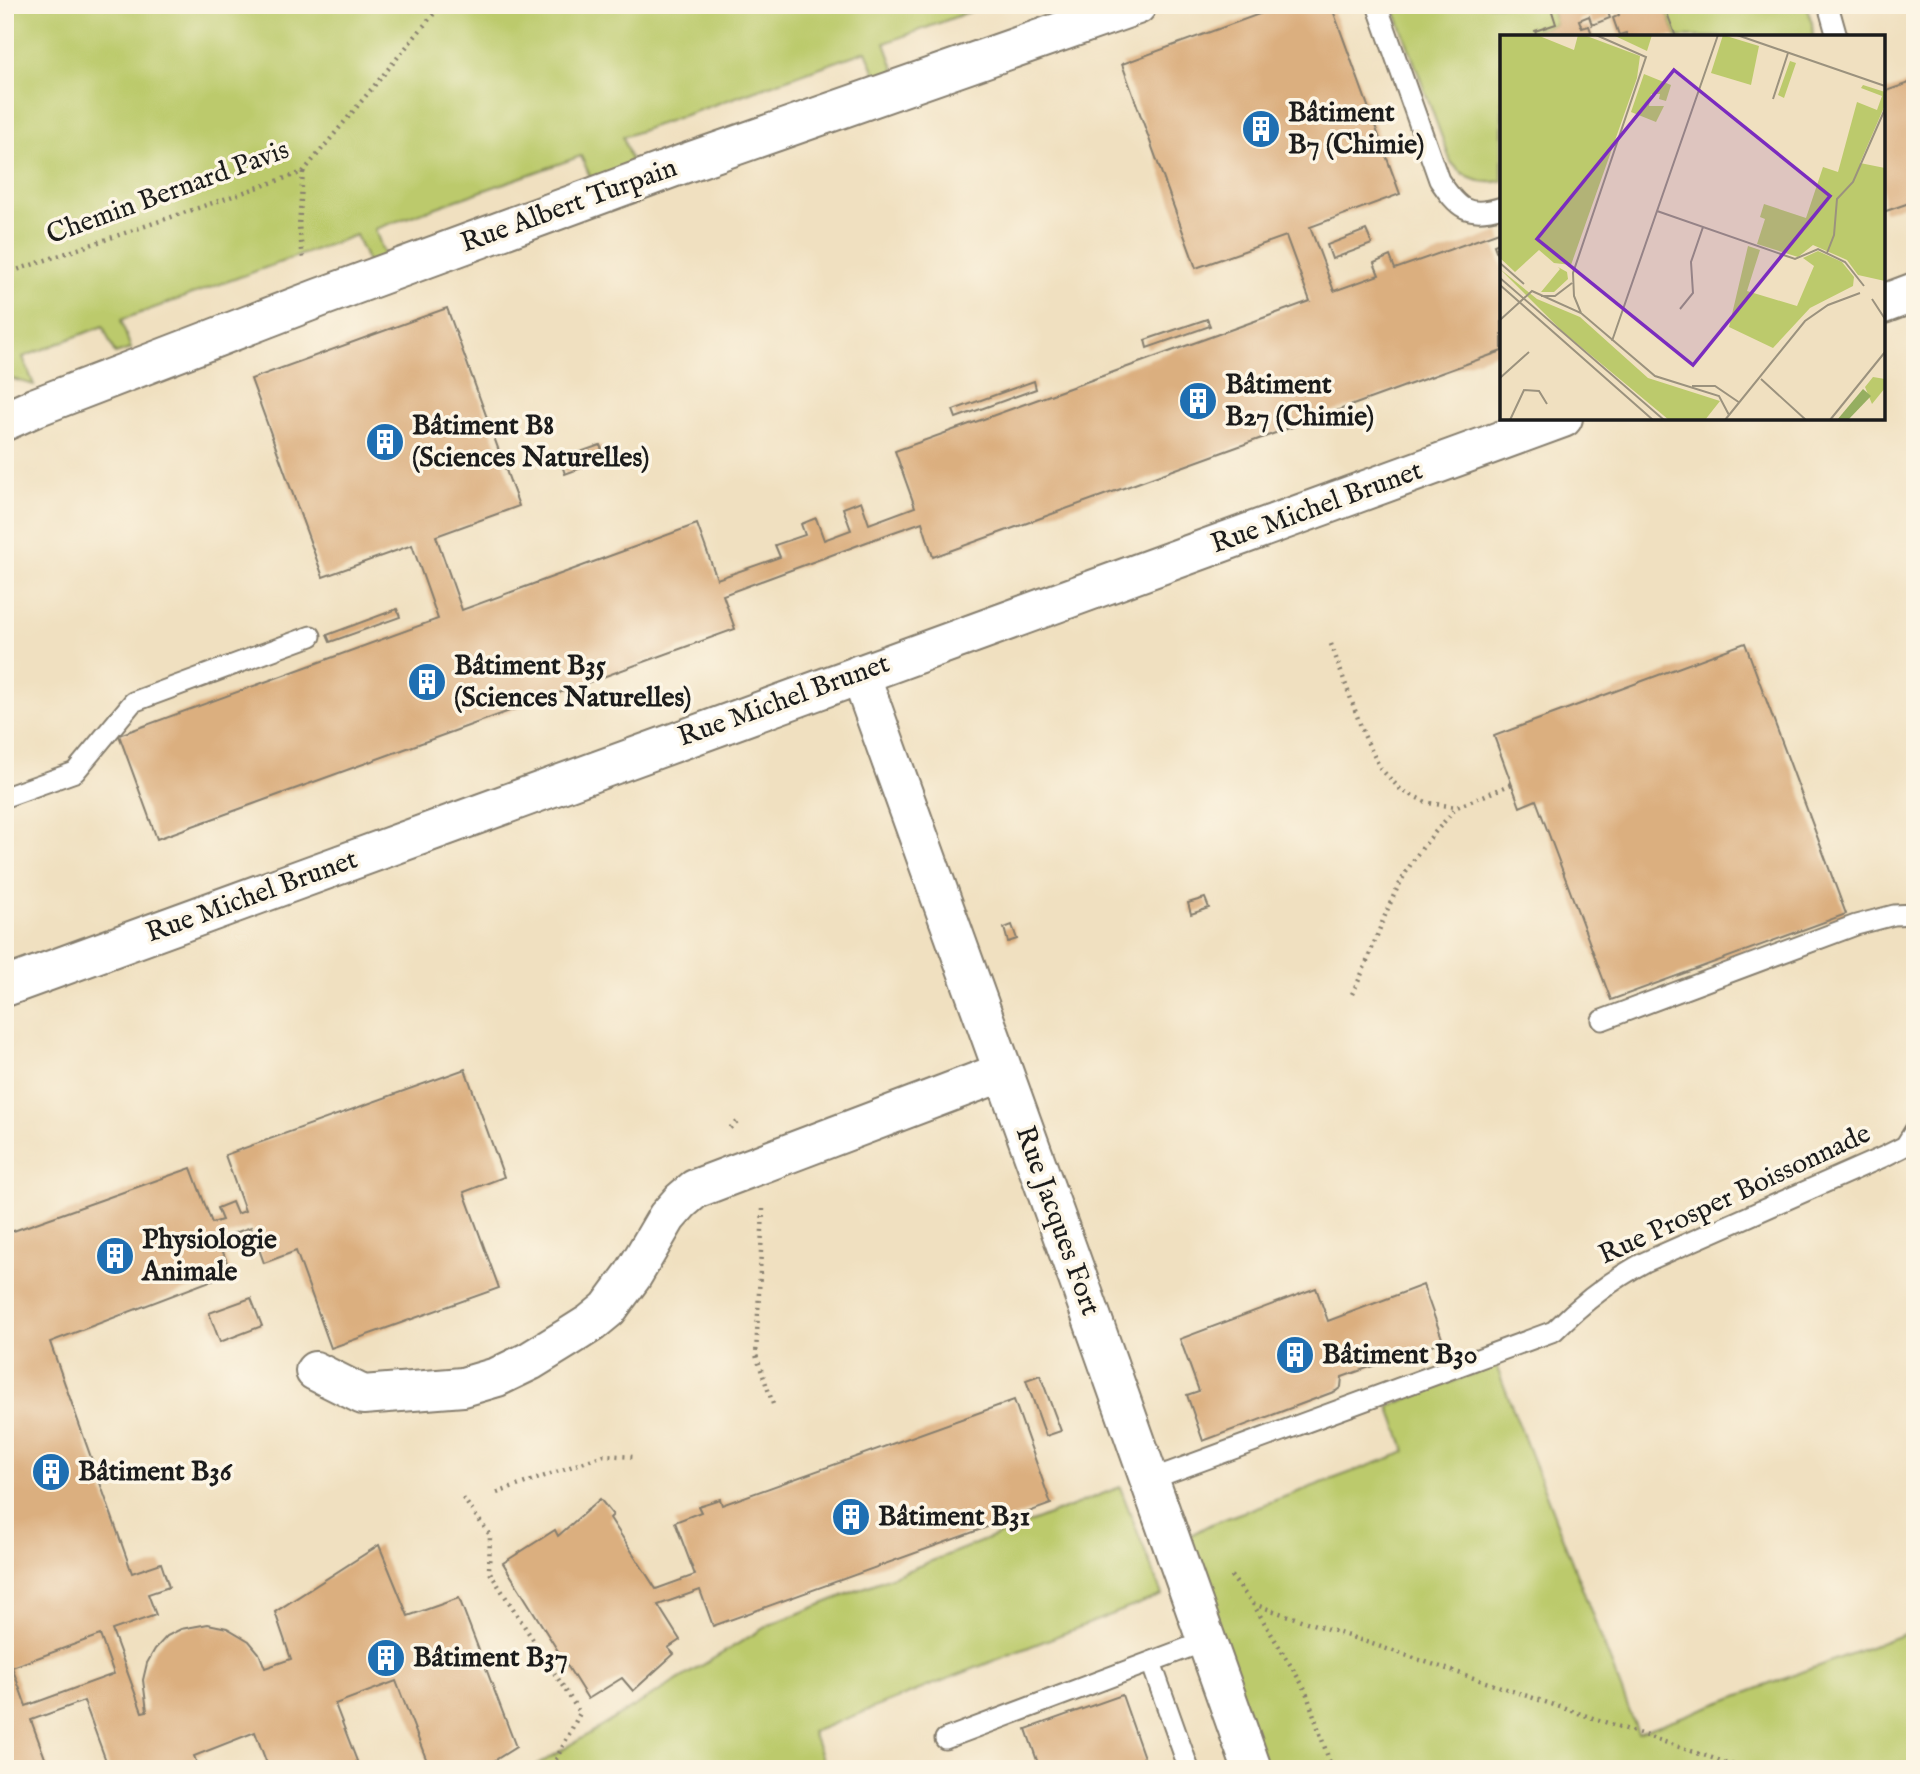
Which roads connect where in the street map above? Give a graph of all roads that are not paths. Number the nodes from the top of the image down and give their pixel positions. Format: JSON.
{"nodes":[{"id":1,"x":1137,"y":5,"type":"edge"},
{"id":2,"x":1377,"y":5,"type":"edge"},
{"id":3,"x":1828,"y":5,"type":"edge"},
{"id":4,"x":1836,"y":35,"type":"edge"},
{"id":5,"x":1500,"y":208,"type":"edge"},
{"id":6,"x":1915,"y":292,"type":"edge"},
{"id":7,"x":1885,"y":303,"type":"edge"},
{"id":8,"x":1558,"y":420,"type":"edge"},
{"id":9,"x":5,"y":421,"type":"edge"},
{"id":10,"x":311,"y":636,"type":"dead end"},
{"id":11,"x":860,"y":674,"type":"junction"},
{"id":12,"x":5,"y":797,"type":"edge"},
{"id":13,"x":1915,"y":914,"type":"edge"},
{"id":14,"x":5,"y":986,"type":"edge"},
{"id":15,"x":1602,"y":1020,"type":"dead end"},
{"id":16,"x":1003,"y":1072,"type":"junction"},
{"id":17,"x":1915,"y":1130,"type":"edge"},
{"id":18,"x":315,"y":1371,"type":"dead end"},
{"id":19,"x":1149,"y":1480,"type":"junction"},
{"id":20,"x":1206,"y":1641,"type":"junction"},
{"id":21,"x":1151,"y":1662,"type":"junction"},
{"id":22,"x":946,"y":1739,"type":"dead end"},
{"id":23,"x":1189,"y":1769,"type":"edge"},
{"id":24,"x":1252,"y":1769,"type":"edge"}],
"edges":[{"from":1,"to":9,"type":"street","name":"Rue Albert Turpain"},
{"from":2,"to":5,"type":"lane"},
{"from":3,"to":4,"type":"lane"},
{"from":6,"to":7,"type":"street"},
{"from":8,"to":11,"type":"street","name":"Rue Michel Brunet"},
{"from":10,"to":12,"type":"lane"},
{"from":11,"to":14,"type":"street","name":"Rue Michel Brunet"},
{"from":11,"to":16,"type":"street","name":"Rue Jacques Fort"},
{"from":13,"to":15,"type":"lane"},
{"from":16,"to":18,"type":"street"},
{"from":16,"to":19,"type":"street","name":"Rue Jacques Fort"},
{"from":17,"to":19,"type":"lane","name":"Rue Prosper Boissonnade"},
{"from":19,"to":20,"type":"street","name":"Rue Jacques Fort"},
{"from":20,"to":21,"type":"lane"},
{"from":20,"to":24,"type":"street","name":"Rue Jacques Fort"},
{"from":21,"to":22,"type":"lane"},
{"from":21,"to":23,"type":"lane"}]}
